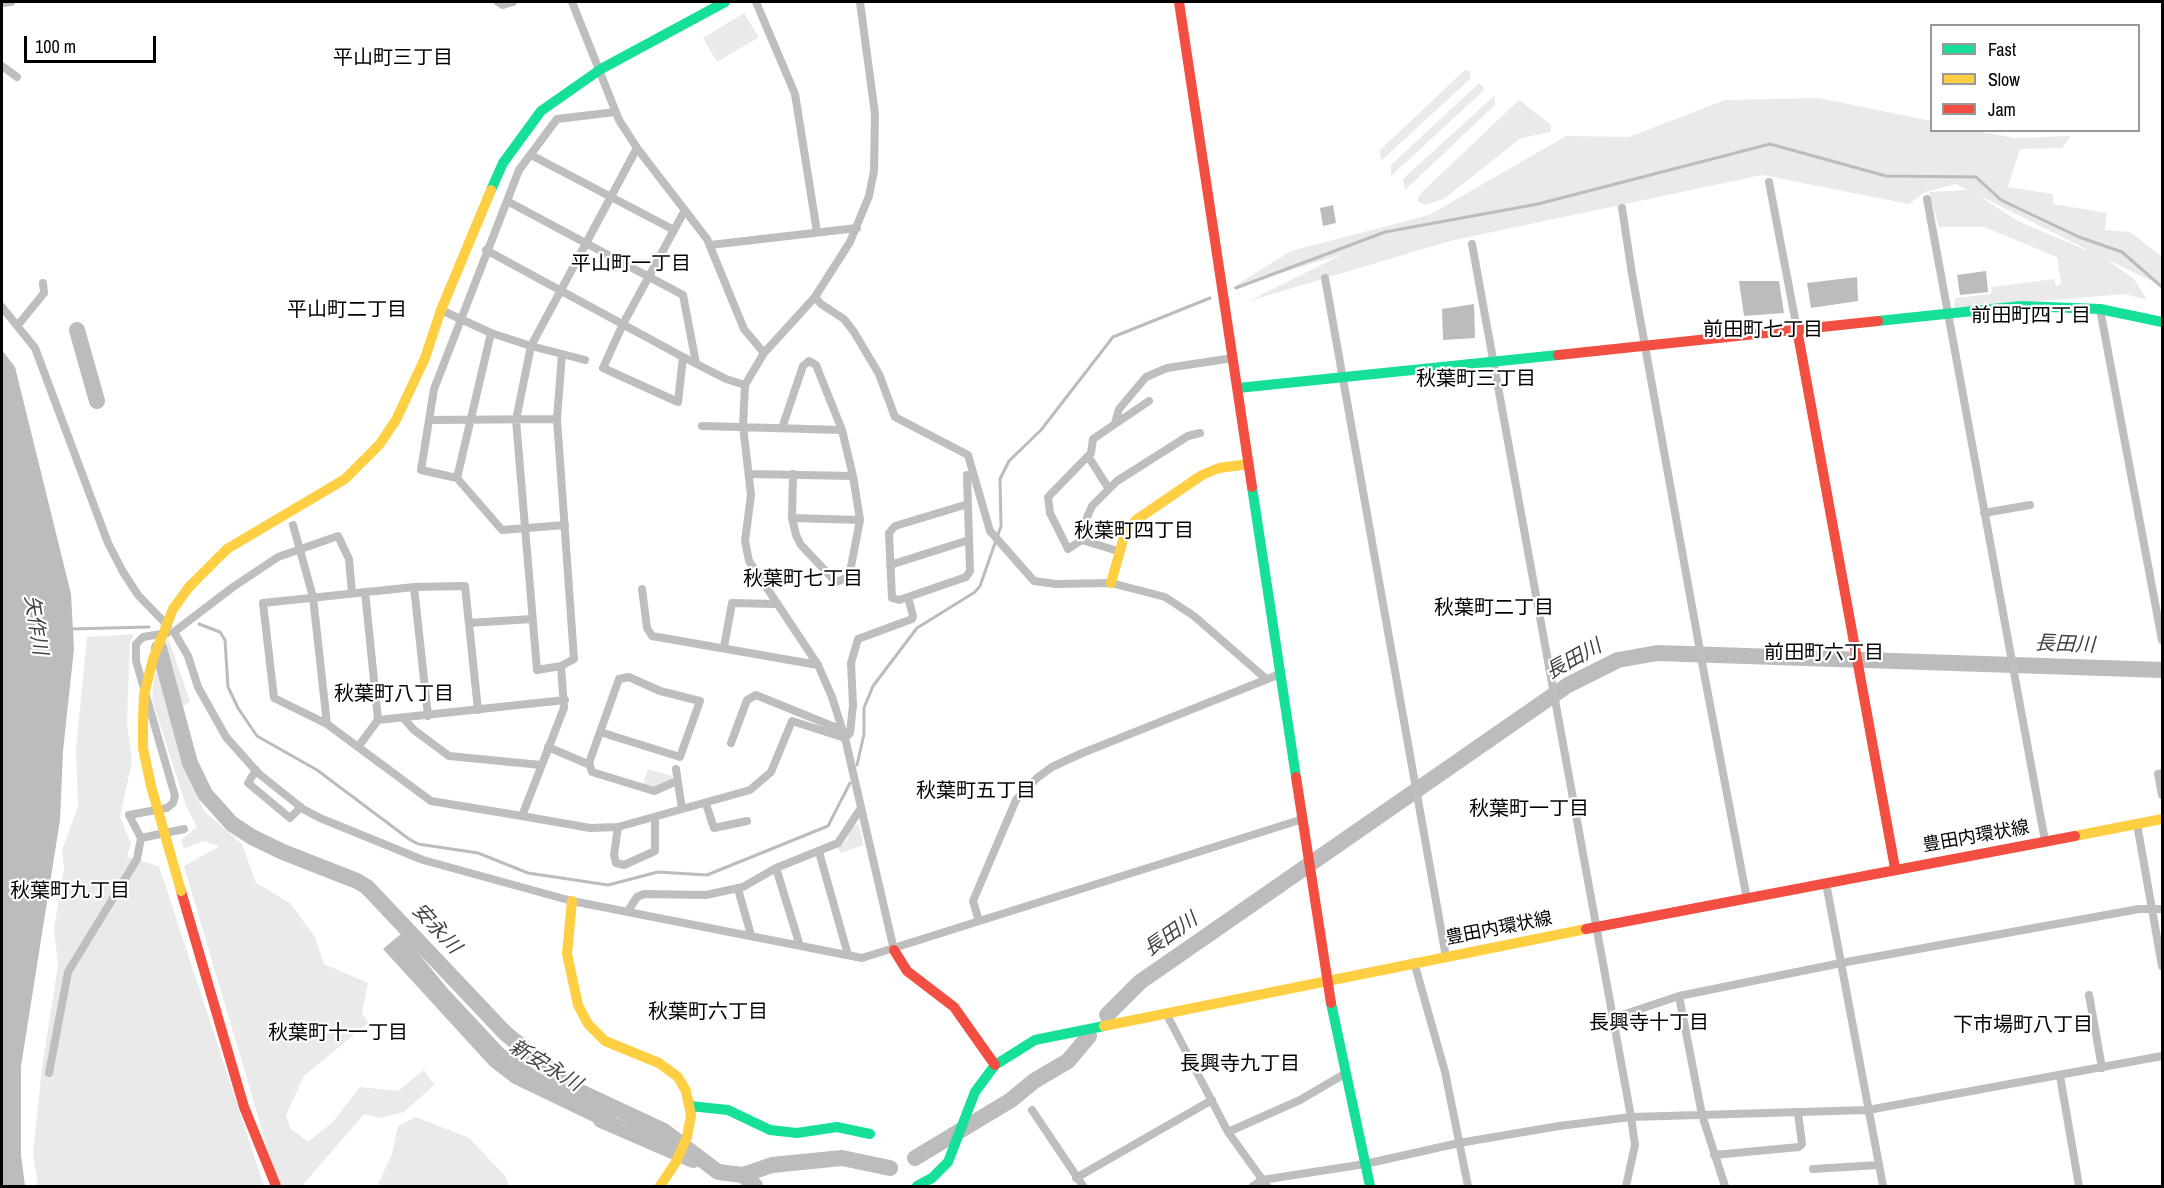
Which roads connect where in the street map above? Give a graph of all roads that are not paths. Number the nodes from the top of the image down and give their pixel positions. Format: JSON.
{"nodes":[{"id":1,"x":10,"y":2,"type":"edge"},
{"id":2,"x":498,"y":2,"type":"edge"},
{"id":3,"x":513,"y":2,"type":"edge"},
{"id":4,"x":572,"y":2,"type":"edge"},
{"id":5,"x":725,"y":2,"type":"edge"},
{"id":6,"x":756,"y":2,"type":"edge"},
{"id":7,"x":860,"y":2,"type":"edge"},
{"id":8,"x":1179,"y":2,"type":"edge"},
{"id":9,"x":2,"y":3,"type":"edge"},
{"id":10,"x":2,"y":66,"type":"edge"},
{"id":11,"x":601,"y":69,"type":"junction"},
{"id":12,"x":17,"y":77,"type":"dead end"},
{"id":13,"x":615,"y":112,"type":"junction"},
{"id":14,"x":637,"y":148,"type":"junction"},
{"id":15,"x":531,"y":155,"type":"junction"},
{"id":16,"x":1769,"y":182,"type":"dead end"},
{"id":17,"x":611,"y":197,"type":"junction"},
{"id":18,"x":1927,"y":199,"type":"dead end"},
{"id":19,"x":507,"y":201,"type":"junction"},
{"id":20,"x":1622,"y":208,"type":"dead end"},
{"id":21,"x":685,"y":210,"type":"junction"},
{"id":22,"x":857,"y":228,"type":"junction"},
{"id":23,"x":674,"y":230,"type":"junction"},
{"id":24,"x":817,"y":232,"type":"junction"},
{"id":25,"x":586,"y":244,"type":"junction"},
{"id":26,"x":1472,"y":244,"type":"dead end"},
{"id":27,"x":710,"y":245,"type":"junction"},
{"id":28,"x":486,"y":250,"type":"junction"},
{"id":29,"x":648,"y":278,"type":"junction"},
{"id":30,"x":1325,"y":278,"type":"dead end"},
{"id":31,"x":43,"y":283,"type":"dead end"},
{"id":32,"x":562,"y":291,"type":"junction"},
{"id":33,"x":815,"y":297,"type":"junction"},
{"id":34,"x":2,"y":307,"type":"edge"},
{"id":35,"x":2100,"y":309,"type":"junction"},
{"id":36,"x":441,"y":310,"type":"junction"},
{"id":37,"x":1949,"y":313,"type":"junction"},
{"id":38,"x":459,"y":319,"type":"junction"},
{"id":39,"x":2163,"y":322,"type":"edge"},
{"id":40,"x":623,"y":324,"type":"junction"},
{"id":41,"x":18,"y":325,"type":"junction"},
{"id":42,"x":1797,"y":329,"type":"junction"},
{"id":43,"x":491,"y":333,"type":"junction"},
{"id":44,"x":1645,"y":345,"type":"junction"},
{"id":45,"x":531,"y":346,"type":"junction"},
{"id":46,"x":764,"y":352,"type":"junction"},
{"id":47,"x":562,"y":354,"type":"junction"},
{"id":48,"x":683,"y":357,"type":"junction"},
{"id":49,"x":1233,"y":358,"type":"junction"},
{"id":50,"x":585,"y":360,"type":"dead end"},
{"id":51,"x":1492,"y":361,"type":"junction"},
{"id":52,"x":696,"y":363,"type":"junction"},
{"id":53,"x":1342,"y":377,"type":"junction"},
{"id":54,"x":745,"y":385,"type":"junction"},
{"id":55,"x":1238,"y":388,"type":"junction"},
{"id":56,"x":1149,"y":401,"type":"dead end"},
{"id":57,"x":556,"y":419,"type":"junction"},
{"id":58,"x":429,"y":420,"type":"junction"},
{"id":59,"x":472,"y":420,"type":"junction"},
{"id":60,"x":516,"y":420,"type":"junction"},
{"id":61,"x":1115,"y":423,"type":"junction"},
{"id":62,"x":702,"y":426,"type":"dead end"},
{"id":63,"x":743,"y":426,"type":"junction"},
{"id":64,"x":782,"y":428,"type":"junction"},
{"id":65,"x":842,"y":430,"type":"junction"},
{"id":66,"x":1200,"y":434,"type":"dead end"},
{"id":67,"x":1088,"y":456,"type":"junction"},
{"id":68,"x":1249,"y":464,"type":"junction"},
{"id":69,"x":749,"y":474,"type":"junction"},
{"id":70,"x":793,"y":474,"type":"junction"},
{"id":71,"x":967,"y":475,"type":"dead end"},
{"id":72,"x":854,"y":476,"type":"junction"},
{"id":73,"x":457,"y":478,"type":"junction"},
{"id":74,"x":1109,"y":489,"type":"junction"},
{"id":75,"x":968,"y":504,"type":"junction"},
{"id":76,"x":2030,"y":505,"type":"dead end"},
{"id":77,"x":1984,"y":513,"type":"junction"},
{"id":78,"x":792,"y":518,"type":"junction"},
{"id":79,"x":860,"y":520,"type":"junction"},
{"id":80,"x":293,"y":525,"type":"dead end"},
{"id":81,"x":565,"y":525,"type":"junction"},
{"id":82,"x":524,"y":530,"type":"junction"},
{"id":83,"x":969,"y":540,"type":"junction"},
{"id":84,"x":1082,"y":540,"type":"junction"},
{"id":85,"x":299,"y":548,"type":"junction"},
{"id":86,"x":1118,"y":551,"type":"junction"},
{"id":87,"x":890,"y":565,"type":"junction"},
{"id":88,"x":1111,"y":583,"type":"junction"},
{"id":89,"x":414,"y":586,"type":"junction"},
{"id":90,"x":642,"y":589,"type":"dead end"},
{"id":91,"x":365,"y":592,"type":"junction"},
{"id":92,"x":352,"y":593,"type":"junction"},
{"id":93,"x":313,"y":597,"type":"junction"},
{"id":94,"x":908,"y":597,"type":"junction"},
{"id":95,"x":775,"y":604,"type":"junction"},
{"id":96,"x":531,"y":619,"type":"junction"},
{"id":97,"x":469,"y":623,"type":"junction"},
{"id":98,"x":174,"y":632,"type":"junction"},
{"id":99,"x":2163,"y":640,"type":"edge"},
{"id":100,"x":724,"y":647,"type":"junction"},
{"id":101,"x":819,"y":665,"type":"junction"},
{"id":102,"x":561,"y":666,"type":"junction"},
{"id":103,"x":1280,"y":674,"type":"junction"},
{"id":104,"x":1266,"y":678,"type":"junction"},
{"id":105,"x":565,"y":700,"type":"junction"},
{"id":106,"x":478,"y":710,"type":"junction"},
{"id":107,"x":428,"y":716,"type":"junction"},
{"id":108,"x":404,"y":719,"type":"junction"},
{"id":109,"x":378,"y":720,"type":"junction"},
{"id":110,"x":327,"y":724,"type":"junction"},
{"id":111,"x":600,"y":732,"type":"junction"},
{"id":112,"x":843,"y":734,"type":"junction"},
{"id":113,"x":730,"y":743,"type":"dead end"},
{"id":114,"x":358,"y":747,"type":"junction"},
{"id":115,"x":548,"y":747,"type":"junction"},
{"id":116,"x":541,"y":765,"type":"junction"},
{"id":117,"x":590,"y":765,"type":"junction"},
{"id":118,"x":676,"y":769,"type":"dead end"},
{"id":119,"x":256,"y":770,"type":"junction"},
{"id":120,"x":2163,"y":773,"type":"edge"},
{"id":121,"x":677,"y":781,"type":"junction"},
{"id":122,"x":2163,"y":795,"type":"edge"},
{"id":123,"x":706,"y":804,"type":"junction"},
{"id":124,"x":301,"y":807,"type":"junction"},
{"id":125,"x":861,"y":808,"type":"junction"},
{"id":126,"x":681,"y":809,"type":"junction"},
{"id":127,"x":522,"y":816,"type":"junction"},
{"id":128,"x":655,"y":818,"type":"junction"},
{"id":129,"x":1303,"y":819,"type":"junction"},
{"id":130,"x":2163,"y":819,"type":"edge"},
{"id":131,"x":747,"y":820,"type":"dead end"},
{"id":132,"x":2137,"y":824,"type":"junction"},
{"id":133,"x":618,"y":827,"type":"junction"},
{"id":134,"x":184,"y":829,"type":"dead end"},
{"id":135,"x":141,"y":838,"type":"junction"},
{"id":136,"x":2045,"y":842,"type":"junction"},
{"id":137,"x":819,"y":852,"type":"junction"},
{"id":138,"x":776,"y":868,"type":"junction"},
{"id":139,"x":1895,"y":868,"type":"junction"},
{"id":140,"x":1826,"y":883,"type":"junction"},
{"id":141,"x":738,"y":889,"type":"junction"},
{"id":142,"x":1747,"y":898,"type":"junction"},
{"id":143,"x":572,"y":900,"type":"junction"},
{"id":144,"x":2152,"y":908,"type":"junction"},
{"id":145,"x":2163,"y":909,"type":"edge"},
{"id":146,"x":628,"y":911,"type":"junction"},
{"id":147,"x":979,"y":921,"type":"junction"},
{"id":148,"x":1597,"y":927,"type":"junction"},
{"id":149,"x":751,"y":935,"type":"junction"},
{"id":150,"x":800,"y":946,"type":"junction"},
{"id":151,"x":894,"y":950,"type":"junction"},
{"id":152,"x":848,"y":955,"type":"junction"},
{"id":153,"x":1446,"y":957,"type":"junction"},
{"id":154,"x":1414,"y":962,"type":"junction"},
{"id":155,"x":1841,"y":963,"type":"junction"},
{"id":156,"x":2163,"y":966,"type":"edge"},
{"id":157,"x":1326,"y":979,"type":"junction"},
{"id":158,"x":2089,"y":995,"type":"dead end"},
{"id":159,"x":1679,"y":996,"type":"junction"},
{"id":160,"x":1167,"y":1015,"type":"junction"},
{"id":161,"x":1613,"y":1018,"type":"junction"},
{"id":162,"x":2163,"y":1056,"type":"edge"},
{"id":163,"x":995,"y":1065,"type":"junction"},
{"id":164,"x":2102,"y":1068,"type":"junction"},
{"id":165,"x":49,"y":1073,"type":"dead end"},
{"id":166,"x":1346,"y":1073,"type":"junction"},
{"id":167,"x":2060,"y":1076,"type":"junction"},
{"id":168,"x":1212,"y":1100,"type":"junction"},
{"id":169,"x":690,"y":1106,"type":"junction"},
{"id":170,"x":1032,"y":1110,"type":"dead end"},
{"id":171,"x":1868,"y":1110,"type":"junction"},
{"id":172,"x":1798,"y":1113,"type":"junction"},
{"id":173,"x":1702,"y":1115,"type":"junction"},
{"id":174,"x":1631,"y":1117,"type":"junction"},
{"id":175,"x":1228,"y":1132,"type":"junction"},
{"id":176,"x":870,"y":1134,"type":"dead end"},
{"id":177,"x":1459,"y":1143,"type":"junction"},
{"id":178,"x":1714,"y":1155,"type":"junction"},
{"id":179,"x":1365,"y":1164,"type":"junction"},
{"id":180,"x":1879,"y":1165,"type":"junction"},
{"id":181,"x":1813,"y":1169,"type":"dead end"},
{"id":182,"x":1076,"y":1178,"type":"junction"},
{"id":183,"x":1264,"y":1183,"type":"edge"},
{"id":184,"x":276,"y":1186,"type":"edge"},
{"id":185,"x":660,"y":1186,"type":"edge"},
{"id":186,"x":917,"y":1186,"type":"edge"},
{"id":187,"x":1083,"y":1186,"type":"edge"},
{"id":188,"x":1253,"y":1186,"type":"edge"},
{"id":189,"x":1370,"y":1186,"type":"edge"},
{"id":190,"x":1468,"y":1186,"type":"edge"},
{"id":191,"x":1626,"y":1186,"type":"edge"},
{"id":192,"x":1725,"y":1186,"type":"edge"},
{"id":193,"x":1883,"y":1186,"type":"edge"},
{"id":194,"x":2079,"y":1186,"type":"edge"}],
"edges":[{"from":1,"to":9,"type":"street"},
{"from":2,"to":3,"type":"street"},
{"from":4,"to":11,"type":"street"},
{"from":5,"to":11,"type":"street"},
{"from":6,"to":24,"type":"street"},
{"from":7,"to":22,"type":"street"},
{"from":8,"to":49,"type":"street"},
{"from":10,"to":12,"type":"street"},
{"from":11,"to":13,"type":"street"},
{"from":11,"to":36,"type":"street"},
{"from":13,"to":14,"type":"street"},
{"from":13,"to":15,"type":"street"},
{"from":14,"to":17,"type":"street"},
{"from":14,"to":21,"type":"street"},
{"from":15,"to":17,"type":"street"},
{"from":15,"to":19,"type":"street"},
{"from":16,"to":42,"type":"street"},
{"from":17,"to":23,"type":"street"},
{"from":17,"to":25,"type":"street"},
{"from":18,"to":37,"type":"street"},
{"from":19,"to":25,"type":"street"},
{"from":19,"to":28,"type":"street"},
{"from":20,"to":44,"type":"street"},
{"from":21,"to":23,"type":"street"},
{"from":21,"to":27,"type":"street"},
{"from":22,"to":24,"type":"street"},
{"from":22,"to":33,"type":"street"},
{"from":23,"to":29,"type":"street"},
{"from":24,"to":27,"type":"street"},
{"from":25,"to":29,"type":"street"},
{"from":25,"to":32,"type":"street"},
{"from":26,"to":51,"type":"street"},
{"from":27,"to":46,"type":"street"},
{"from":28,"to":32,"type":"street"},
{"from":28,"to":38,"type":"street"},
{"from":29,"to":40,"type":"street"},
{"from":29,"to":52,"type":"street"},
{"from":30,"to":53,"type":"street"},
{"from":31,"to":41,"type":"street"},
{"from":32,"to":40,"type":"street"},
{"from":32,"to":45,"type":"street"},
{"from":33,"to":46,"type":"street"},
{"from":33,"to":88,"type":"street"},
{"from":34,"to":41,"type":"street"},
{"from":35,"to":37,"type":"street"},
{"from":35,"to":39,"type":"street"},
{"from":35,"to":99,"type":"street"},
{"from":36,"to":38,"type":"street"},
{"from":36,"to":184,"type":"street","bridge":true},
{"from":37,"to":42,"type":"street"},
{"from":37,"to":77,"type":"street"},
{"from":38,"to":43,"type":"street"},
{"from":38,"to":58,"type":"street"},
{"from":40,"to":48,"type":"street"},
{"from":40,"to":48,"type":"street"},
{"from":41,"to":98,"type":"street"},
{"from":42,"to":44,"type":"street"},
{"from":42,"to":139,"type":"street"},
{"from":43,"to":45,"type":"street"},
{"from":43,"to":59,"type":"street"},
{"from":44,"to":51,"type":"street"},
{"from":44,"to":142,"type":"street"},
{"from":45,"to":47,"type":"street"},
{"from":45,"to":60,"type":"street"},
{"from":46,"to":54,"type":"street"},
{"from":47,"to":50,"type":"street"},
{"from":47,"to":57,"type":"street"},
{"from":48,"to":52,"type":"street"},
{"from":49,"to":55,"type":"street"},
{"from":49,"to":61,"type":"street"},
{"from":51,"to":53,"type":"street"},
{"from":51,"to":148,"type":"street"},
{"from":52,"to":54,"type":"street"},
{"from":53,"to":55,"type":"street"},
{"from":53,"to":153,"type":"street"},
{"from":54,"to":63,"type":"street"},
{"from":55,"to":68,"type":"street"},
{"from":56,"to":61,"type":"street"},
{"from":57,"to":60,"type":"street"},
{"from":57,"to":81,"type":"street"},
{"from":58,"to":59,"type":"street"},
{"from":58,"to":73,"type":"street"},
{"from":59,"to":60,"type":"street"},
{"from":59,"to":73,"type":"street"},
{"from":60,"to":82,"type":"street"},
{"from":61,"to":67,"type":"street"},
{"from":62,"to":63,"type":"street"},
{"from":63,"to":64,"type":"street"},
{"from":63,"to":69,"type":"street"},
{"from":64,"to":65,"type":"street"},
{"from":64,"to":65,"type":"street"},
{"from":65,"to":72,"type":"street"},
{"from":66,"to":74,"type":"street"},
{"from":67,"to":74,"type":"street"},
{"from":67,"to":84,"type":"street"},
{"from":68,"to":86,"type":"street"},
{"from":68,"to":103,"type":"street"},
{"from":69,"to":70,"type":"street"},
{"from":69,"to":95,"type":"street"},
{"from":70,"to":72,"type":"street"},
{"from":70,"to":78,"type":"street"},
{"from":71,"to":75,"type":"street"},
{"from":72,"to":79,"type":"street"},
{"from":73,"to":82,"type":"street"},
{"from":74,"to":84,"type":"street"},
{"from":75,"to":83,"type":"street"},
{"from":75,"to":87,"type":"street"},
{"from":76,"to":77,"type":"street"},
{"from":77,"to":136,"type":"street"},
{"from":78,"to":79,"type":"street"},
{"from":78,"to":79,"type":"street"},
{"from":80,"to":85,"type":"street"},
{"from":81,"to":82,"type":"street"},
{"from":81,"to":102,"type":"street"},
{"from":82,"to":96,"type":"street"},
{"from":83,"to":87,"type":"street"},
{"from":83,"to":94,"type":"street"},
{"from":84,"to":86,"type":"street"},
{"from":85,"to":92,"type":"street"},
{"from":85,"to":93,"type":"street"},
{"from":85,"to":98,"type":"street"},
{"from":86,"to":88,"type":"street"},
{"from":87,"to":94,"type":"street"},
{"from":88,"to":104,"type":"street"},
{"from":89,"to":91,"type":"street"},
{"from":89,"to":97,"type":"street"},
{"from":89,"to":107,"type":"street"},
{"from":90,"to":100,"type":"street"},
{"from":91,"to":92,"type":"street"},
{"from":91,"to":109,"type":"street"},
{"from":92,"to":93,"type":"street"},
{"from":93,"to":110,"type":"street"},
{"from":93,"to":110,"type":"street"},
{"from":94,"to":112,"type":"street"},
{"from":95,"to":100,"type":"street"},
{"from":95,"to":101,"type":"street"},
{"from":96,"to":97,"type":"street"},
{"from":96,"to":102,"type":"street"},
{"from":97,"to":106,"type":"street"},
{"from":98,"to":119,"type":"street"},
{"from":98,"to":135,"type":"street"},
{"from":100,"to":101,"type":"street"},
{"from":101,"to":112,"type":"street"},
{"from":102,"to":105,"type":"street"},
{"from":103,"to":104,"type":"street"},
{"from":103,"to":129,"type":"street"},
{"from":104,"to":147,"type":"street"},
{"from":105,"to":106,"type":"street"},
{"from":105,"to":115,"type":"street"},
{"from":106,"to":107,"type":"street"},
{"from":107,"to":108,"type":"street"},
{"from":108,"to":109,"type":"street"},
{"from":108,"to":116,"type":"street"},
{"from":109,"to":114,"type":"street"},
{"from":110,"to":114,"type":"street"},
{"from":111,"to":111,"type":"street"},
{"from":111,"to":117,"type":"street"},
{"from":112,"to":113,"type":"street"},
{"from":112,"to":123,"type":"street"},
{"from":112,"to":125,"type":"street"},
{"from":114,"to":127,"type":"street"},
{"from":115,"to":116,"type":"street"},
{"from":115,"to":117,"type":"street"},
{"from":116,"to":127,"type":"street"},
{"from":117,"to":121,"type":"street"},
{"from":118,"to":121,"type":"street"},
{"from":119,"to":124,"type":"street"},
{"from":119,"to":124,"type":"street"},
{"from":120,"to":122,"type":"street"},
{"from":121,"to":126,"type":"street"},
{"from":123,"to":126,"type":"street"},
{"from":123,"to":131,"type":"street"},
{"from":124,"to":143,"type":"street"},
{"from":125,"to":137,"type":"street"},
{"from":125,"to":151,"type":"street"},
{"from":126,"to":128,"type":"street"},
{"from":127,"to":133,"type":"street"},
{"from":128,"to":133,"type":"street"},
{"from":128,"to":133,"type":"street"},
{"from":129,"to":147,"type":"street"},
{"from":129,"to":157,"type":"street"},
{"from":130,"to":132,"type":"street","name":"豊田内環状線"},
{"from":132,"to":136,"type":"street","name":"豊田内環状線"},
{"from":132,"to":144,"type":"street"},
{"from":134,"to":135,"type":"street"},
{"from":135,"to":165,"type":"street"},
{"from":136,"to":139,"type":"street","name":"豊田内環状線"},
{"from":137,"to":138,"type":"street"},
{"from":137,"to":152,"type":"street"},
{"from":138,"to":141,"type":"street"},
{"from":138,"to":150,"type":"street"},
{"from":139,"to":140,"type":"street","name":"豊田内環状線"},
{"from":140,"to":142,"type":"street","name":"豊田内環状線"},
{"from":140,"to":155,"type":"street"},
{"from":141,"to":146,"type":"street"},
{"from":141,"to":149,"type":"street"},
{"from":142,"to":148,"type":"street","name":"豊田内環状線"},
{"from":143,"to":146,"type":"street"},
{"from":143,"to":169,"type":"street"},
{"from":144,"to":145,"type":"street"},
{"from":144,"to":155,"type":"street"},
{"from":144,"to":156,"type":"street"},
{"from":146,"to":149,"type":"street"},
{"from":147,"to":151,"type":"street"},
{"from":148,"to":153,"type":"street","name":"豊田内環状線"},
{"from":148,"to":161,"type":"street"},
{"from":149,"to":150,"type":"street"},
{"from":150,"to":152,"type":"street"},
{"from":151,"to":152,"type":"street"},
{"from":151,"to":163,"type":"street"},
{"from":153,"to":154,"type":"street","name":"豊田内環状線"},
{"from":154,"to":157,"type":"street","name":"豊田内環状線"},
{"from":154,"to":177,"type":"street"},
{"from":155,"to":159,"type":"street"},
{"from":155,"to":171,"type":"street"},
{"from":157,"to":160,"type":"street","name":"豊田内環状線"},
{"from":157,"to":166,"type":"street"},
{"from":158,"to":164,"type":"street"},
{"from":159,"to":161,"type":"street"},
{"from":159,"to":173,"type":"street"},
{"from":160,"to":163,"type":"street","name":"豊田内環状線"},
{"from":160,"to":168,"type":"street"},
{"from":161,"to":174,"type":"street"},
{"from":162,"to":164,"type":"street"},
{"from":163,"to":186,"type":"street","name":"豊田内環状線"},
{"from":164,"to":167,"type":"street"},
{"from":166,"to":175,"type":"street"},
{"from":166,"to":179,"type":"street"},
{"from":167,"to":171,"type":"street"},
{"from":167,"to":194,"type":"street"},
{"from":168,"to":175,"type":"street"},
{"from":168,"to":182,"type":"street"},
{"from":169,"to":176,"type":"street"},
{"from":169,"to":185,"type":"street"},
{"from":170,"to":182,"type":"street"},
{"from":171,"to":172,"type":"street"},
{"from":171,"to":180,"type":"street"},
{"from":172,"to":173,"type":"street"},
{"from":172,"to":178,"type":"street"},
{"from":173,"to":174,"type":"street"},
{"from":173,"to":178,"type":"street"},
{"from":174,"to":177,"type":"street"},
{"from":174,"to":191,"type":"street"},
{"from":175,"to":183,"type":"street"},
{"from":177,"to":179,"type":"street"},
{"from":177,"to":190,"type":"street"},
{"from":178,"to":192,"type":"street"},
{"from":179,"to":183,"type":"street"},
{"from":179,"to":189,"type":"street"},
{"from":180,"to":181,"type":"street"},
{"from":180,"to":193,"type":"street"},
{"from":182,"to":187,"type":"street"},
{"from":183,"to":188,"type":"street"}]}
